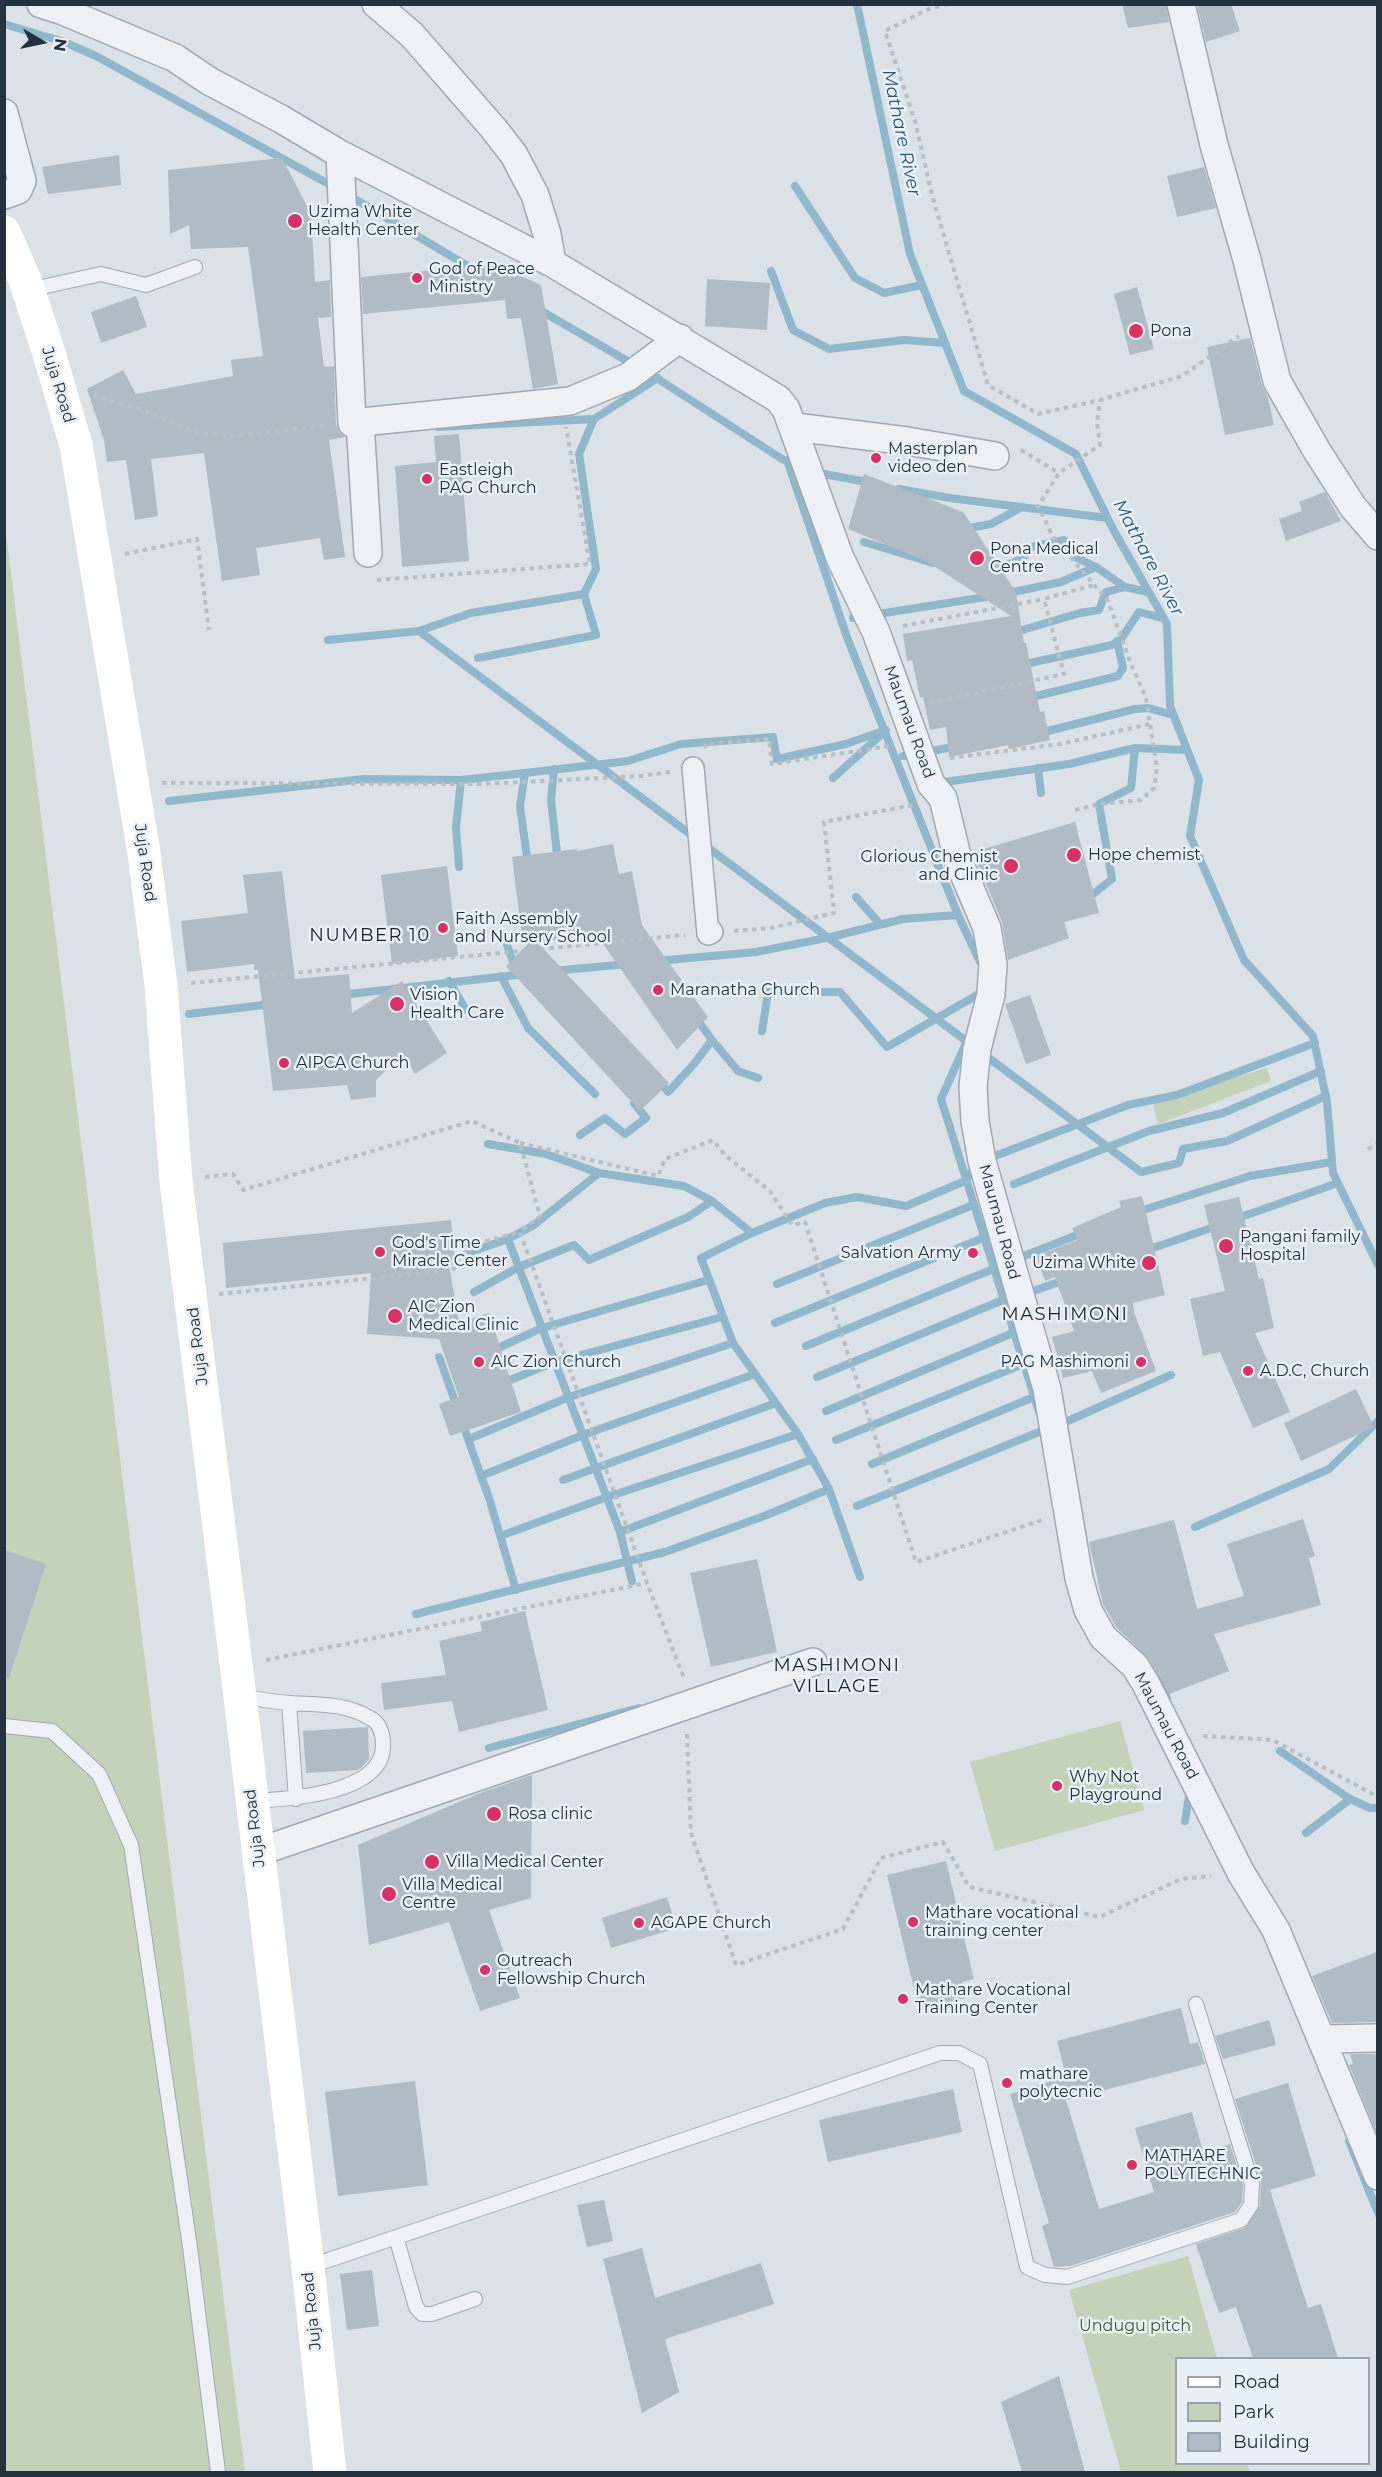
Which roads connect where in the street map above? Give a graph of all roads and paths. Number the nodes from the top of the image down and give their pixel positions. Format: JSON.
{"nodes":[{"id":1,"x":41,"y":4,"type":"edge"},
{"id":2,"x":376,"y":4,"type":"edge"},
{"id":3,"x":948,"y":4,"type":"edge"},
{"id":4,"x":1181,"y":4,"type":"edge"},
{"id":5,"x":4,"y":113,"type":"edge"},
{"id":6,"x":340,"y":154,"type":"junction"},
{"id":7,"x":4,"y":195,"type":"edge"},
{"id":8,"x":4,"y":232,"type":"edge"},
{"id":9,"x":552,"y":263,"type":"junction"},
{"id":10,"x":195,"y":267,"type":"dead end"},
{"id":11,"x":28,"y":290,"type":"junction"},
{"id":12,"x":1261,"y":319,"type":"junction"},
{"id":13,"x":680,"y":338,"type":"junction"},
{"id":14,"x":60,"y":387,"type":"junction"},
{"id":15,"x":1100,"y":400,"type":"junction"},
{"id":16,"x":559,"y":402,"type":"junction"},
{"id":17,"x":790,"y":418,"type":"junction"},
{"id":18,"x":356,"y":422,"type":"junction"},
{"id":19,"x":995,"y":456,"type":"joint"},
{"id":20,"x":1059,"y":473,"type":"junction"},
{"id":21,"x":1377,"y":536,"type":"edge"},
{"id":22,"x":368,"y":553,"type":"dead end"},
{"id":23,"x":94,"y":560,"type":"junction"},
{"id":24,"x":375,"y":580,"type":"dead end"},
{"id":25,"x":1094,"y":585,"type":"junction"},
{"id":26,"x":1044,"y":599,"type":"junction"},
{"id":27,"x":210,"y":630,"type":"dead end"},
{"id":28,"x":876,"y":632,"type":"junction"},
{"id":29,"x":904,"y":709,"type":"junction"},
{"id":30,"x":1150,"y":724,"type":"junction"},
{"id":31,"x":913,"y":737,"type":"junction"},
{"id":32,"x":923,"y":762,"type":"junction"},
{"id":33,"x":693,"y":768,"type":"junction"},
{"id":34,"x":132,"y":782,"type":"junction"},
{"id":35,"x":943,"y":798,"type":"junction"},
{"id":36,"x":1075,"y":810,"type":"dead end"},
{"id":37,"x":712,"y":933,"type":"junction"},
{"id":38,"x":161,"y":986,"type":"junction"},
{"id":39,"x":520,"y":1143,"type":"junction"},
{"id":40,"x":1377,"y":1144,"type":"edge"},
{"id":41,"x":1368,"y":1149,"type":"dead end"},
{"id":42,"x":176,"y":1181,"type":"junction"},
{"id":43,"x":519,"y":1232,"type":"junction"},
{"id":44,"x":192,"y":1297,"type":"junction"},
{"id":45,"x":1067,"y":1511,"type":"junction"},
{"id":46,"x":647,"y":1583,"type":"junction"},
{"id":47,"x":813,"y":1662,"type":"dead end"},
{"id":48,"x":237,"y":1681,"type":"junction"},
{"id":49,"x":289,"y":1703,"type":"junction"},
{"id":50,"x":685,"y":1706,"type":"junction"},
{"id":51,"x":4,"y":1726,"type":"edge"},
{"id":52,"x":1172,"y":1734,"type":"junction"},
{"id":53,"x":1377,"y":1797,"type":"edge"},
{"id":54,"x":296,"y":1799,"type":"junction"},
{"id":55,"x":252,"y":1801,"type":"junction"},
{"id":56,"x":258,"y":1852,"type":"junction"},
{"id":57,"x":1241,"y":1873,"type":"junction"},
{"id":58,"x":1196,"y":2004,"type":"dead end"},
{"id":59,"x":1321,"y":2038,"type":"junction"},
{"id":60,"x":1377,"y":2038,"type":"edge"},
{"id":61,"x":1377,"y":2176,"type":"edge"},
{"id":62,"x":396,"y":2237,"type":"junction"},
{"id":63,"x":308,"y":2267,"type":"junction"},
{"id":64,"x":475,"y":2299,"type":"dead end"},
{"id":65,"x":219,"y":2472,"type":"edge"},
{"id":66,"x":330,"y":2472,"type":"edge"}],
"edges":[{"from":1,"to":6,"type":"street"},
{"from":2,"to":9,"type":"street"},
{"from":3,"to":15,"type":"path"},
{"from":4,"to":12,"type":"street"},
{"from":5,"to":7,"type":"street"},
{"from":6,"to":9,"type":"street"},
{"from":6,"to":18,"type":"street"},
{"from":8,"to":11,"type":"main road","name":"Juja Road"},
{"from":9,"to":13,"type":"street"},
{"from":10,"to":11,"type":"lane"},
{"from":11,"to":14,"type":"main road","name":"Juja Road"},
{"from":12,"to":15,"type":"path"},
{"from":12,"to":21,"type":"street"},
{"from":13,"to":16,"type":"street"},
{"from":13,"to":17,"type":"street"},
{"from":14,"to":18,"type":"path"},
{"from":14,"to":23,"type":"main road","name":"Juja Road"},
{"from":15,"to":20,"type":"path"},
{"from":16,"to":18,"type":"street"},
{"from":16,"to":24,"type":"path"},
{"from":17,"to":19,"type":"street"},
{"from":17,"to":28,"type":"street","name":"Maumau Road"},
{"from":18,"to":22,"type":"street"},
{"from":19,"to":20,"type":"path"},
{"from":20,"to":25,"type":"path"},
{"from":23,"to":27,"type":"path"},
{"from":23,"to":34,"type":"main road","name":"Juja Road"},
{"from":25,"to":26,"type":"path"},
{"from":25,"to":30,"type":"path"},
{"from":26,"to":28,"type":"path"},
{"from":26,"to":29,"type":"path"},
{"from":28,"to":29,"type":"street","name":"Maumau Road"},
{"from":29,"to":31,"type":"street","name":"Maumau Road"},
{"from":30,"to":32,"type":"path"},
{"from":30,"to":36,"type":"path"},
{"from":31,"to":32,"type":"street","name":"Maumau Road"},
{"from":31,"to":33,"type":"path"},
{"from":32,"to":35,"type":"street","name":"Maumau Road"},
{"from":33,"to":34,"type":"path"},
{"from":33,"to":37,"type":"street"},
{"from":34,"to":38,"type":"main road","name":"Juja Road"},
{"from":35,"to":37,"type":"path"},
{"from":35,"to":45,"type":"street","name":"Maumau Road"},
{"from":37,"to":38,"type":"path"},
{"from":38,"to":42,"type":"main road","name":"Juja Road"},
{"from":39,"to":42,"type":"path"},
{"from":39,"to":43,"type":"path"},
{"from":39,"to":45,"type":"path"},
{"from":40,"to":41,"type":"path"},
{"from":42,"to":44,"type":"main road","name":"Juja Road"},
{"from":43,"to":44,"type":"path"},
{"from":43,"to":46,"type":"path"},
{"from":44,"to":48,"type":"main road","name":"Juja Road"},
{"from":45,"to":52,"type":"street","name":"Maumau Road"},
{"from":46,"to":48,"type":"path"},
{"from":46,"to":50,"type":"path"},
{"from":47,"to":50,"type":"street"},
{"from":48,"to":49,"type":"lane"},
{"from":48,"to":55,"type":"main road","name":"Juja Road"},
{"from":49,"to":54,"type":"lane"},
{"from":49,"to":54,"type":"lane"},
{"from":50,"to":56,"type":"street"},
{"from":50,"to":57,"type":"path"},
{"from":51,"to":65,"type":"lane"},
{"from":52,"to":53,"type":"path"},
{"from":52,"to":57,"type":"street","name":"Maumau Road"},
{"from":54,"to":55,"type":"lane"},
{"from":55,"to":56,"type":"main road","name":"Juja Road"},
{"from":56,"to":63,"type":"main road","name":"Juja Road"},
{"from":57,"to":59,"type":"street","name":"Maumau Road"},
{"from":58,"to":62,"type":"lane"},
{"from":59,"to":60,"type":"street"},
{"from":59,"to":61,"type":"street","name":"Maumau Road"},
{"from":62,"to":63,"type":"lane"},
{"from":62,"to":64,"type":"lane"},
{"from":63,"to":66,"type":"main road","name":"Juja Road"}]}
